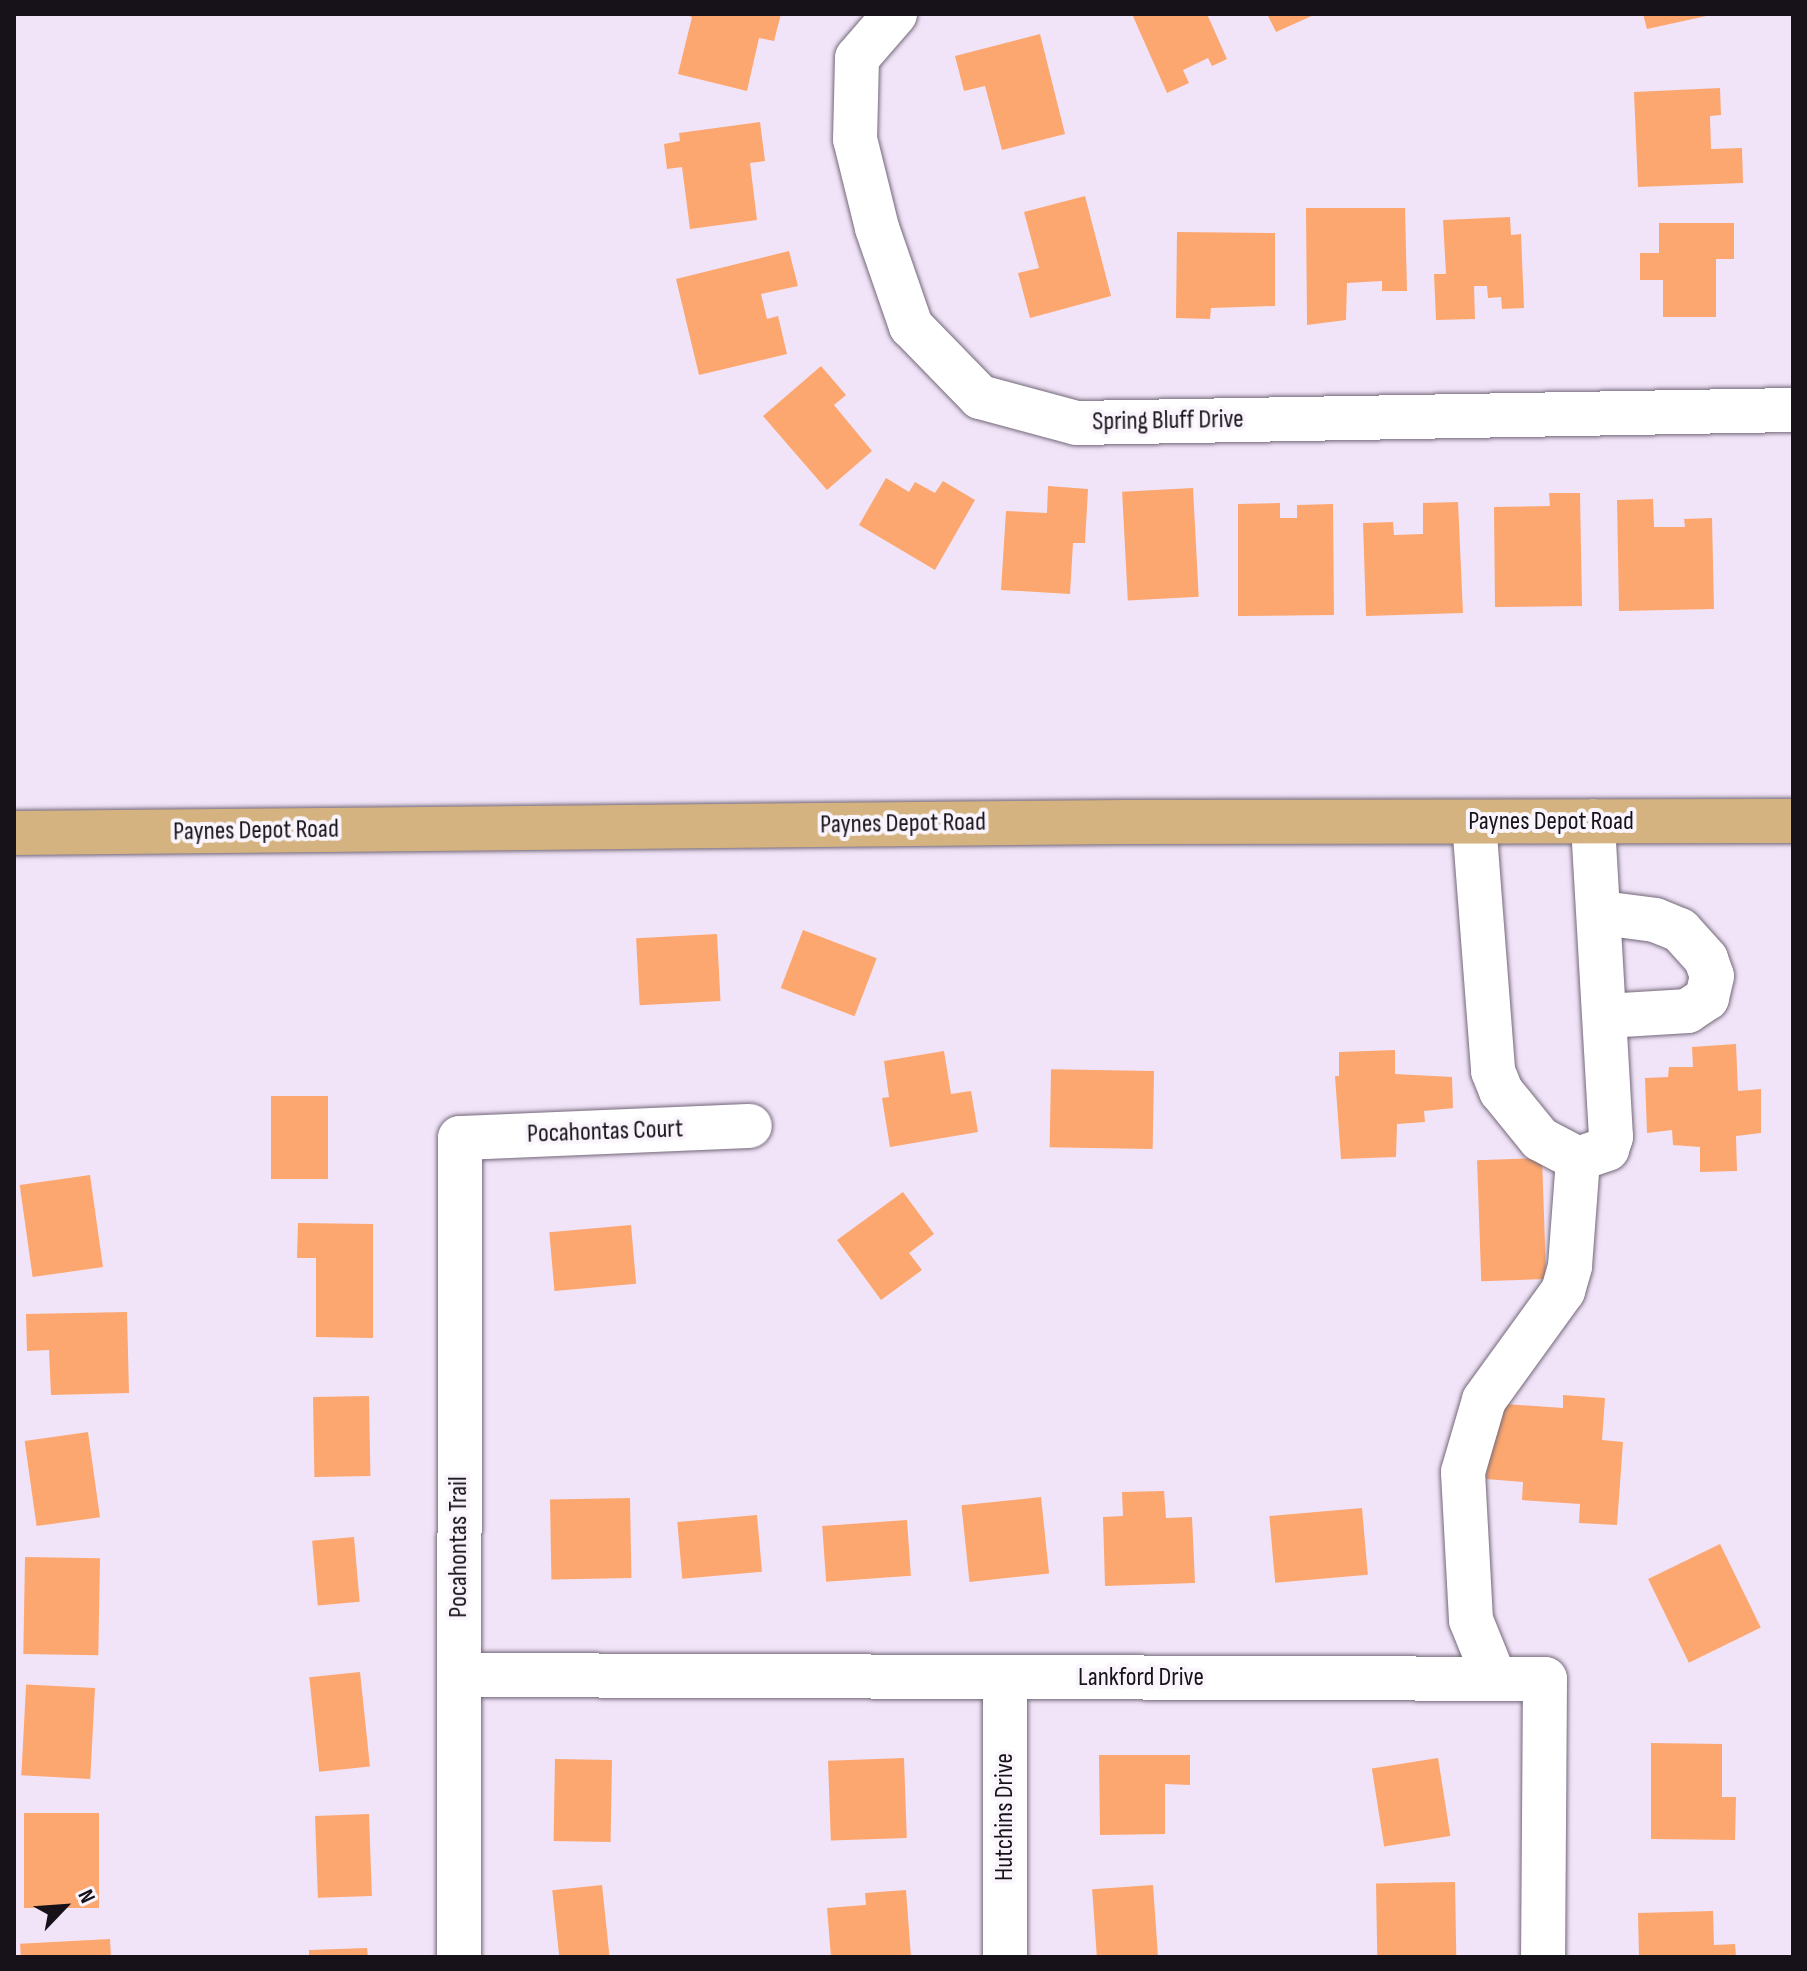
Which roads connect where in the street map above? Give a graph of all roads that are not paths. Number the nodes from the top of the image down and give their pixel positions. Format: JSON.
{"nodes":[{"id":1,"x":895,"y":14,"type":"edge"},
{"id":2,"x":1793,"y":410,"type":"edge"},
{"id":3,"x":1793,"y":821,"type":"edge"},
{"id":4,"x":1474,"y":822,"type":"junction"},
{"id":5,"x":1593,"y":822,"type":"junction"},
{"id":6,"x":14,"y":833,"type":"edge"},
{"id":7,"x":1602,"y":913,"type":"junction"},
{"id":8,"x":1606,"y":1016,"type":"junction"},
{"id":9,"x":750,"y":1126,"type":"dead end"},
{"id":10,"x":460,"y":1138,"type":"joint"},
{"id":11,"x":1578,"y":1159,"type":"junction"},
{"id":12,"x":459,"y":1675,"type":"junction"},
{"id":13,"x":1494,"y":1677,"type":"junction"},
{"id":14,"x":1005,"y":1678,"type":"junction"},
{"id":15,"x":459,"y":1957,"type":"edge"},
{"id":16,"x":1005,"y":1957,"type":"edge"},
{"id":17,"x":1543,"y":1957,"type":"edge"}],
"edges":[{"from":1,"to":2,"type":"street","name":"Spring Bluff Drive"},
{"from":3,"to":5,"type":"main road","name":"Paynes Depot Road"},
{"from":4,"to":5,"type":"main road","name":"Paynes Depot Road"},
{"from":4,"to":6,"type":"main road","name":"Paynes Depot Road"},
{"from":4,"to":11,"type":"street"},
{"from":5,"to":7,"type":"street"},
{"from":7,"to":8,"type":"street"},
{"from":7,"to":8,"type":"street"},
{"from":8,"to":11,"type":"street"},
{"from":9,"to":10,"type":"street","name":"Pocahontas Court"},
{"from":10,"to":12,"type":"street","name":"Pocahontas Trail"},
{"from":11,"to":13,"type":"street"},
{"from":12,"to":14,"type":"street","name":"Lankford Drive"},
{"from":12,"to":15,"type":"street","name":"Pocahontas Trail"},
{"from":13,"to":14,"type":"street","name":"Lankford Drive"},
{"from":13,"to":17,"type":"street","name":"Lankford Drive"},
{"from":14,"to":16,"type":"street","name":"Hutchins Drive"}]}
